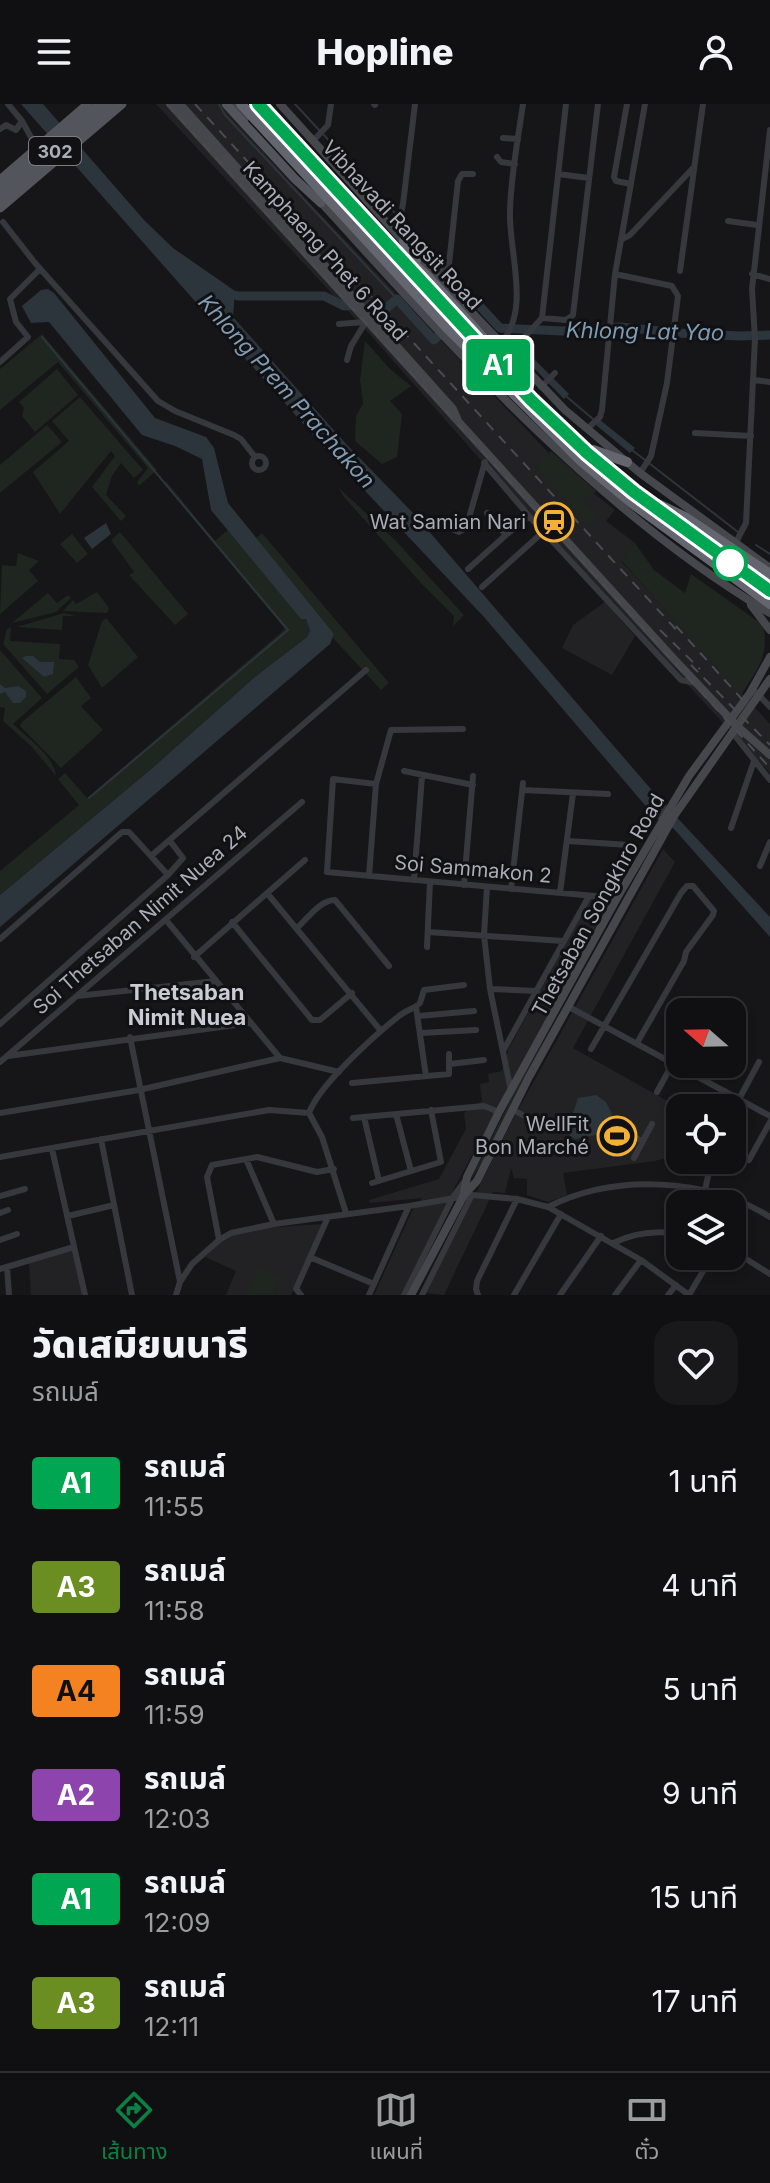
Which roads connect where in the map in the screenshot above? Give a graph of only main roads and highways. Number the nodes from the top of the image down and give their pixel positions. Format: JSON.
{"nodes":[{"id":1,"x":88,"y":104,"type":"edge"},
{"id":2,"x":100,"y":104,"type":"edge"},
{"id":3,"x":110,"y":104,"type":"edge"},
{"id":4,"x":122,"y":104,"type":"edge"},
{"id":5,"x":229,"y":104,"type":"edge"},
{"id":6,"x":243,"y":104,"type":"edge"},
{"id":7,"x":258,"y":104,"type":"edge"},
{"id":8,"x":265,"y":104,"type":"edge"},
{"id":9,"x":0,"y":180,"type":"edge"},
{"id":10,"x":0,"y":190,"type":"edge"},
{"id":11,"x":0,"y":199,"type":"edge"},
{"id":12,"x":321,"y":203,"type":"road end"},
{"id":13,"x":0,"y":208,"type":"edge"},
{"id":14,"x":404,"y":241,"type":"road end"},
{"id":15,"x":379,"y":265,"type":"road end"},
{"id":16,"x":433,"y":277,"type":"junction"},
{"id":17,"x":403,"y":279,"type":"junction"},
{"id":18,"x":593,"y":450,"type":"junction"},
{"id":19,"x":627,"y":462,"type":"road end"},
{"id":20,"x":634,"y":492,"type":"junction"},
{"id":21,"x":770,"y":574,"type":"edge"},
{"id":22,"x":770,"y":584,"type":"edge"},
{"id":23,"x":770,"y":591,"type":"edge"},
{"id":24,"x":770,"y":602,"type":"edge"}],
"edges":[{"from":1,"to":9,"type":"main road"},
{"from":2,"to":10,"type":"main road","number":"302"},
{"from":3,"to":11,"type":"main road","number":"302"},
{"from":4,"to":13,"type":"main road"},
{"from":5,"to":12,"type":"main road"},
{"from":6,"to":17,"type":"highway","name":"Vibhavadi Rangsit Road"},
{"from":6,"to":24,"type":"highway"},
{"from":7,"to":20,"type":"highway"},
{"from":8,"to":16,"type":"highway","name":"Vibhavadi Rangsit Road"},
{"from":14,"to":16,"type":"highway"},
{"from":15,"to":17,"type":"highway"},
{"from":16,"to":18,"type":"highway","name":"Vibhavadi Rangsit Road"},
{"from":17,"to":24,"type":"highway","name":"Vibhavadi Rangsit Road"},
{"from":18,"to":19,"type":"highway"},
{"from":18,"to":22,"type":"highway","name":"Vibhavadi Rangsit Road"},
{"from":20,"to":21,"type":"highway"},
{"from":20,"to":23,"type":"highway"}]}
